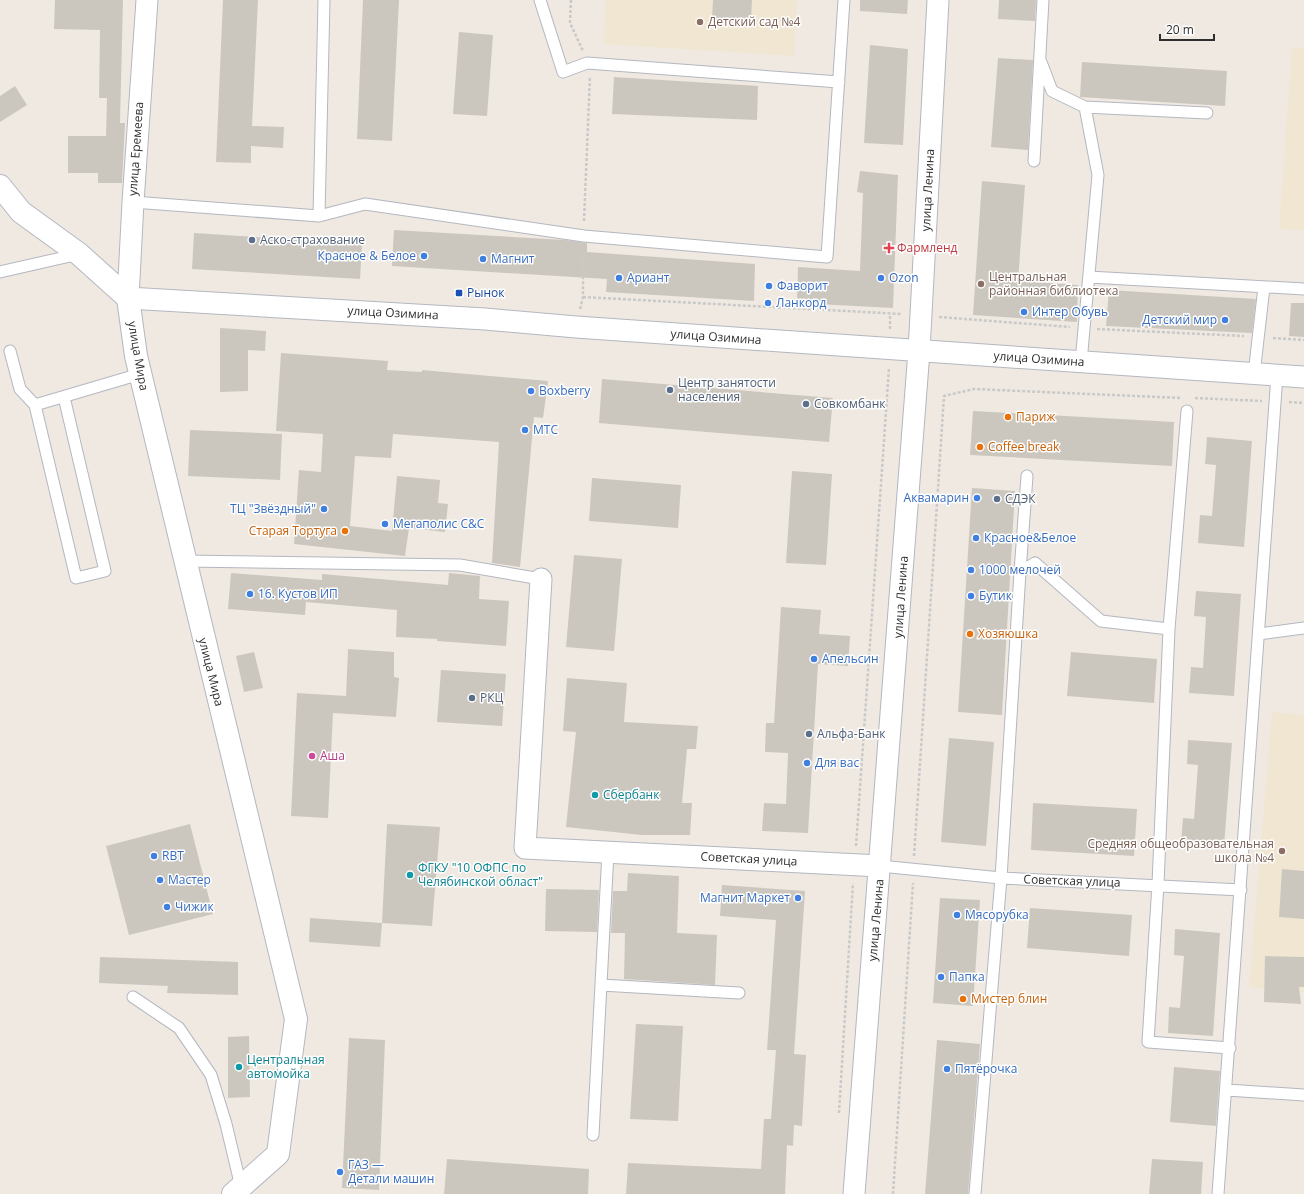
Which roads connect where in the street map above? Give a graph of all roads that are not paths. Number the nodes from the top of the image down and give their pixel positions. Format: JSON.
{"nodes":[{"id":1,"x":147,"y":0,"type":"edge"},
{"id":2,"x":324,"y":0,"type":"edge"},
{"id":3,"x":540,"y":0,"type":"edge"},
{"id":4,"x":844,"y":0,"type":"edge"},
{"id":5,"x":938,"y":0,"type":"edge"},
{"id":6,"x":1043,"y":0,"type":"edge"},
{"id":7,"x":1041,"y":62,"type":"junction"},
{"id":8,"x":839,"y":82,"type":"junction"},
{"id":9,"x":1085,"y":107,"type":"junction"},
{"id":10,"x":1207,"y":113,"type":"dead end"},
{"id":11,"x":1034,"y":161,"type":"dead end"},
{"id":12,"x":0,"y":186,"type":"edge"},
{"id":13,"x":132,"y":202,"type":"junction"},
{"id":14,"x":319,"y":216,"type":"junction"},
{"id":15,"x":79,"y":254,"type":"junction"},
{"id":16,"x":0,"y":272,"type":"edge"},
{"id":17,"x":1089,"y":277,"type":"junction"},
{"id":18,"x":1264,"y":287,"type":"junction"},
{"id":19,"x":1304,"y":289,"type":"edge"},
{"id":20,"x":128,"y":298,"type":"junction"},
{"id":21,"x":10,"y":351,"type":"dead end"},
{"id":22,"x":919,"y":351,"type":"junction"},
{"id":23,"x":1081,"y":362,"type":"junction"},
{"id":24,"x":140,"y":374,"type":"junction"},
{"id":25,"x":1254,"y":374,"type":"junction"},
{"id":26,"x":1277,"y":376,"type":"junction"},
{"id":27,"x":1304,"y":378,"type":"edge"},
{"id":28,"x":64,"y":397,"type":"junction"},
{"id":29,"x":35,"y":405,"type":"junction"},
{"id":30,"x":1187,"y":411,"type":"dead end"},
{"id":31,"x":1027,"y":476,"type":"dead end"},
{"id":32,"x":184,"y":561,"type":"junction"},
{"id":33,"x":1020,"y":572,"type":"junction"},
{"id":34,"x":541,"y":579,"type":"joint"},
{"id":35,"x":1304,"y":628,"type":"edge"},
{"id":36,"x":1169,"y":629,"type":"junction"},
{"id":37,"x":1259,"y":634,"type":"junction"},
{"id":38,"x":608,"y":852,"type":"junction"},
{"id":39,"x":880,"y":866,"type":"junction"},
{"id":40,"x":1001,"y":878,"type":"junction"},
{"id":41,"x":1158,"y":884,"type":"junction"},
{"id":42,"x":1241,"y":890,"type":"junction"},
{"id":43,"x":601,"y":985,"type":"junction"},
{"id":44,"x":739,"y":993,"type":"dead end"},
{"id":45,"x":133,"y":997,"type":"dead end"},
{"id":46,"x":1230,"y":1048,"type":"junction"},
{"id":47,"x":1227,"y":1090,"type":"junction"},
{"id":48,"x":1304,"y":1095,"type":"edge"},
{"id":49,"x":593,"y":1135,"type":"dead end"},
{"id":50,"x":237,"y":1191,"type":"edge"},
{"id":51,"x":854,"y":1194,"type":"edge"},
{"id":52,"x":974,"y":1194,"type":"edge"},
{"id":53,"x":1218,"y":1194,"type":"edge"}],
"edges":[{"from":1,"to":13,"type":"street","name":"улица Еремеева"},
{"from":2,"to":14,"type":"lane"},
{"from":3,"to":8,"type":"lane"},
{"from":4,"to":8,"type":"lane"},
{"from":5,"to":22,"type":"street","name":"улица Ленина"},
{"from":6,"to":7,"type":"lane"},
{"from":7,"to":9,"type":"lane"},
{"from":7,"to":11,"type":"lane"},
{"from":8,"to":14,"type":"lane"},
{"from":9,"to":10,"type":"lane"},
{"from":9,"to":17,"type":"lane"},
{"from":12,"to":15,"type":"street"},
{"from":13,"to":14,"type":"lane"},
{"from":13,"to":20,"type":"street","name":"улица Еремеева"},
{"from":15,"to":16,"type":"lane"},
{"from":15,"to":20,"type":"street"},
{"from":17,"to":18,"type":"lane"},
{"from":17,"to":23,"type":"lane"},
{"from":18,"to":19,"type":"lane"},
{"from":18,"to":25,"type":"lane"},
{"from":20,"to":22,"type":"street","name":"улица Озимина"},
{"from":20,"to":24,"type":"street","name":"улица Мира"},
{"from":21,"to":29,"type":"lane"},
{"from":22,"to":23,"type":"street","name":"улица Озимина"},
{"from":22,"to":39,"type":"street","name":"улица Ленина"},
{"from":23,"to":25,"type":"street","name":"улица Озимина"},
{"from":24,"to":28,"type":"lane"},
{"from":24,"to":32,"type":"street","name":"улица Мира"},
{"from":25,"to":26,"type":"street","name":"улица Озимина"},
{"from":26,"to":27,"type":"street","name":"улица Озимина"},
{"from":26,"to":37,"type":"lane"},
{"from":28,"to":29,"type":"lane"},
{"from":28,"to":29,"type":"lane"},
{"from":30,"to":36,"type":"lane"},
{"from":31,"to":33,"type":"lane"},
{"from":32,"to":34,"type":"lane"},
{"from":32,"to":50,"type":"street","name":"улица Мира"},
{"from":33,"to":36,"type":"lane"},
{"from":33,"to":40,"type":"lane"},
{"from":34,"to":38,"type":"street","name":"Советская улица"},
{"from":35,"to":37,"type":"lane"},
{"from":36,"to":41,"type":"lane"},
{"from":37,"to":42,"type":"lane"},
{"from":38,"to":39,"type":"street","name":"Советская улица"},
{"from":38,"to":43,"type":"lane"},
{"from":39,"to":40,"type":"lane","name":"Советская улица"},
{"from":39,"to":51,"type":"street","name":"улица Ленина"},
{"from":40,"to":41,"type":"lane","name":"Советская улица"},
{"from":40,"to":52,"type":"lane"},
{"from":41,"to":42,"type":"lane","name":"Советская улица"},
{"from":41,"to":46,"type":"lane"},
{"from":42,"to":46,"type":"lane"},
{"from":43,"to":44,"type":"lane"},
{"from":43,"to":49,"type":"lane"},
{"from":45,"to":50,"type":"lane"},
{"from":46,"to":47,"type":"lane"},
{"from":47,"to":48,"type":"lane"},
{"from":47,"to":53,"type":"lane"}]}
